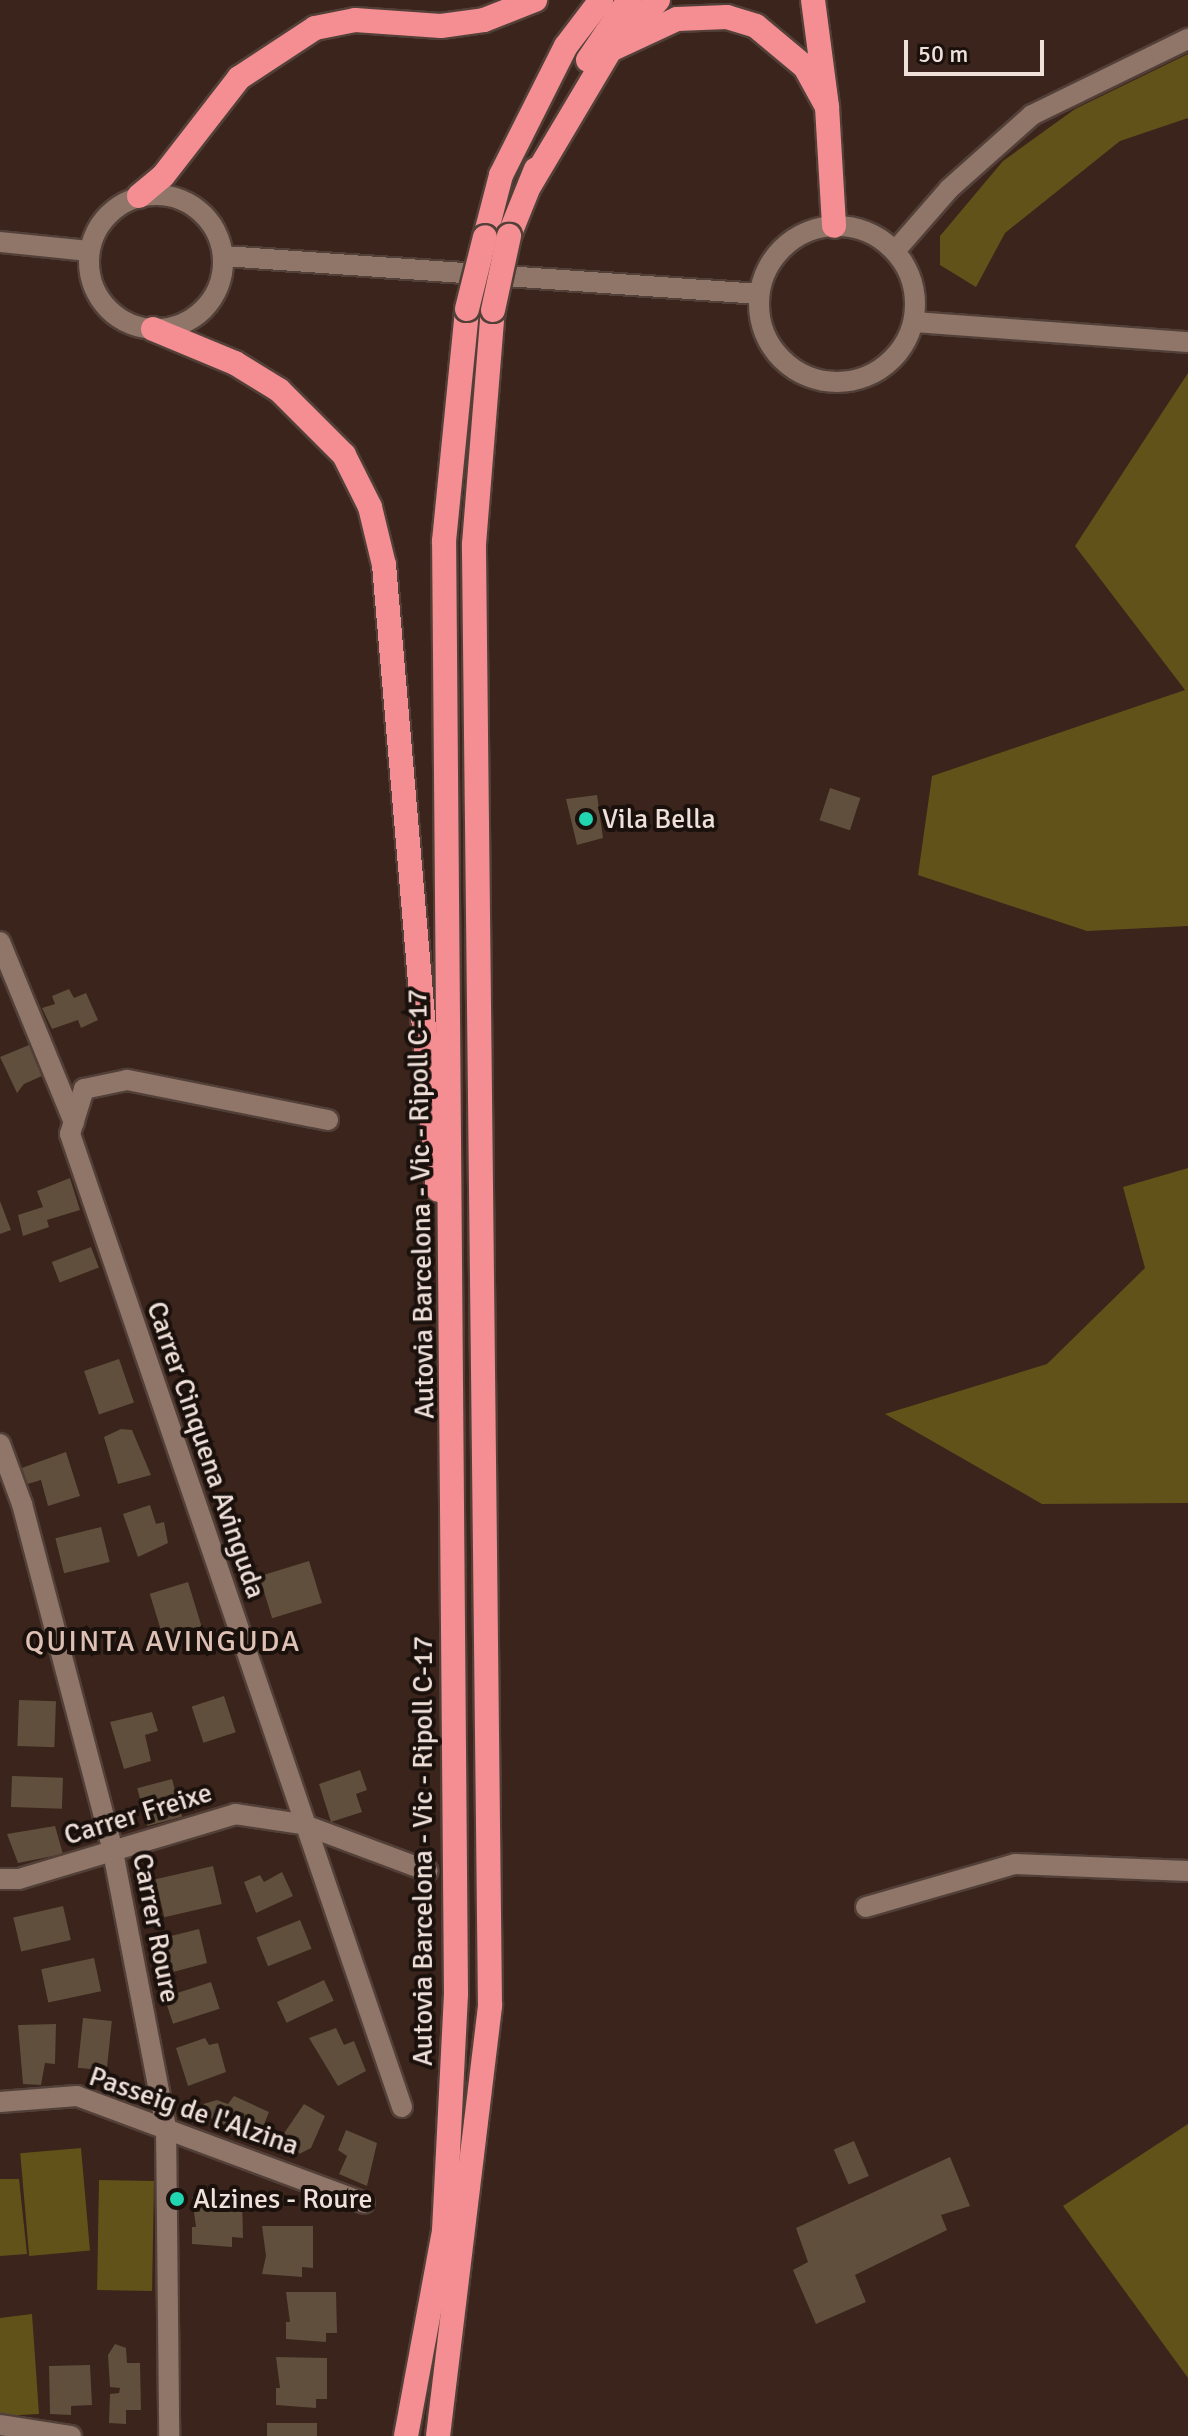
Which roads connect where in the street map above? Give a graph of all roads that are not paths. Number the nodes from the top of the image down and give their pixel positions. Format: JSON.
{"nodes":[{"id":1,"x":535,"y":0,"type":"edge"},
{"id":2,"x":601,"y":0,"type":"edge"},
{"id":3,"x":629,"y":0,"type":"edge"},
{"id":4,"x":658,"y":0,"type":"edge"},
{"id":5,"x":813,"y":0,"type":"edge"},
{"id":6,"x":1188,"y":39,"type":"edge"},
{"id":7,"x":610,"y":50,"type":"junction"},
{"id":8,"x":827,"y":107,"type":"junction"},
{"id":9,"x":530,"y":185,"type":"junction"},
{"id":10,"x":139,"y":196,"type":"junction"},
{"id":11,"x":834,"y":226,"type":"junction"},
{"id":12,"x":497,"y":236,"type":"junction"},
{"id":13,"x":0,"y":242,"type":"edge"},
{"id":14,"x":89,"y":251,"type":"junction"},
{"id":15,"x":895,"y":251,"type":"junction"},
{"id":16,"x":224,"y":256,"type":"junction"},
{"id":17,"x":759,"y":294,"type":"junction"},
{"id":18,"x":914,"y":322,"type":"junction"},
{"id":19,"x":153,"y":329,"type":"junction"},
{"id":20,"x":1188,"y":342,"type":"edge"},
{"id":21,"x":0,"y":942,"type":"edge"},
{"id":22,"x":328,"y":1120,"type":"dead end"},
{"id":23,"x":74,"y":1122,"type":"junction"},
{"id":24,"x":453,"y":1344,"type":"junction"},
{"id":25,"x":0,"y":1444,"type":"edge"},
{"id":26,"x":302,"y":1824,"type":"junction"},
{"id":27,"x":113,"y":1852,"type":"junction"},
{"id":28,"x":428,"y":1871,"type":"dead end"},
{"id":29,"x":1188,"y":1871,"type":"edge"},
{"id":30,"x":0,"y":1879,"type":"edge"},
{"id":31,"x":866,"y":1907,"type":"dead end"},
{"id":32,"x":0,"y":2102,"type":"edge"},
{"id":33,"x":402,"y":2107,"type":"dead end"},
{"id":34,"x":166,"y":2126,"type":"junction"},
{"id":35,"x":364,"y":2203,"type":"dead end"},
{"id":36,"x":0,"y":2425,"type":"edge"},
{"id":37,"x":71,"y":2436,"type":"edge"},
{"id":38,"x":169,"y":2436,"type":"edge"},
{"id":39,"x":406,"y":2436,"type":"edge"},
{"id":40,"x":438,"y":2436,"type":"edge"}],
"edges":[{"from":1,"to":10,"type":"highway"},
{"from":2,"to":12,"type":"highway","name":"Autovia Barcelona - Vic - Ripoll C-17"},
{"from":3,"to":9,"type":"highway","name":"Autovia Barcelona - Vic - Ripoll C-17"},
{"from":4,"to":7,"type":"highway"},
{"from":5,"to":8,"type":"highway"},
{"from":6,"to":15,"type":"street"},
{"from":7,"to":8,"type":"highway"},
{"from":7,"to":9,"type":"highway"},
{"from":8,"to":11,"type":"highway"},
{"from":9,"to":12,"type":"highway","name":"Autovia Barcelona - Vic - Ripoll C-17"},
{"from":10,"to":14,"type":"street"},
{"from":10,"to":16,"type":"street"},
{"from":11,"to":15,"type":"street"},
{"from":11,"to":17,"type":"street"},
{"from":12,"to":24,"type":"highway","name":"Autovia Barcelona - Vic - Ripoll C-17","bridge":true},
{"from":12,"to":40,"type":"highway","name":"Autovia Barcelona - Vic - Ripoll C-17","bridge":true},
{"from":13,"to":14,"type":"street"},
{"from":14,"to":19,"type":"street"},
{"from":15,"to":18,"type":"street"},
{"from":16,"to":17,"type":"street"},
{"from":16,"to":19,"type":"street"},
{"from":17,"to":18,"type":"street"},
{"from":18,"to":20,"type":"street"},
{"from":19,"to":24,"type":"highway"},
{"from":21,"to":23,"type":"street","name":"Carrer Cinquena Avinguda"},
{"from":22,"to":23,"type":"street"},
{"from":23,"to":26,"type":"street","name":"Carrer Cinquena Avinguda"},
{"from":24,"to":39,"type":"highway","name":"Autovia Barcelona - Vic - Ripoll C-17"},
{"from":25,"to":27,"type":"street","name":"Carrer Roure"},
{"from":26,"to":27,"type":"street","name":"Carrer Freixe"},
{"from":26,"to":28,"type":"street","name":"Carrer Freixe"},
{"from":26,"to":33,"type":"street","name":"Carrer Cinquena Avinguda"},
{"from":27,"to":30,"type":"street","name":"Carrer Freixe"},
{"from":27,"to":34,"type":"street","name":"Carrer Roure"},
{"from":29,"to":31,"type":"street"},
{"from":32,"to":34,"type":"street","name":"Passeig de l'Alzina"},
{"from":34,"to":35,"type":"street","name":"Passeig de l'Alzina"},
{"from":34,"to":38,"type":"street","name":"Carrer Roure"},
{"from":36,"to":37,"type":"street"}]}
